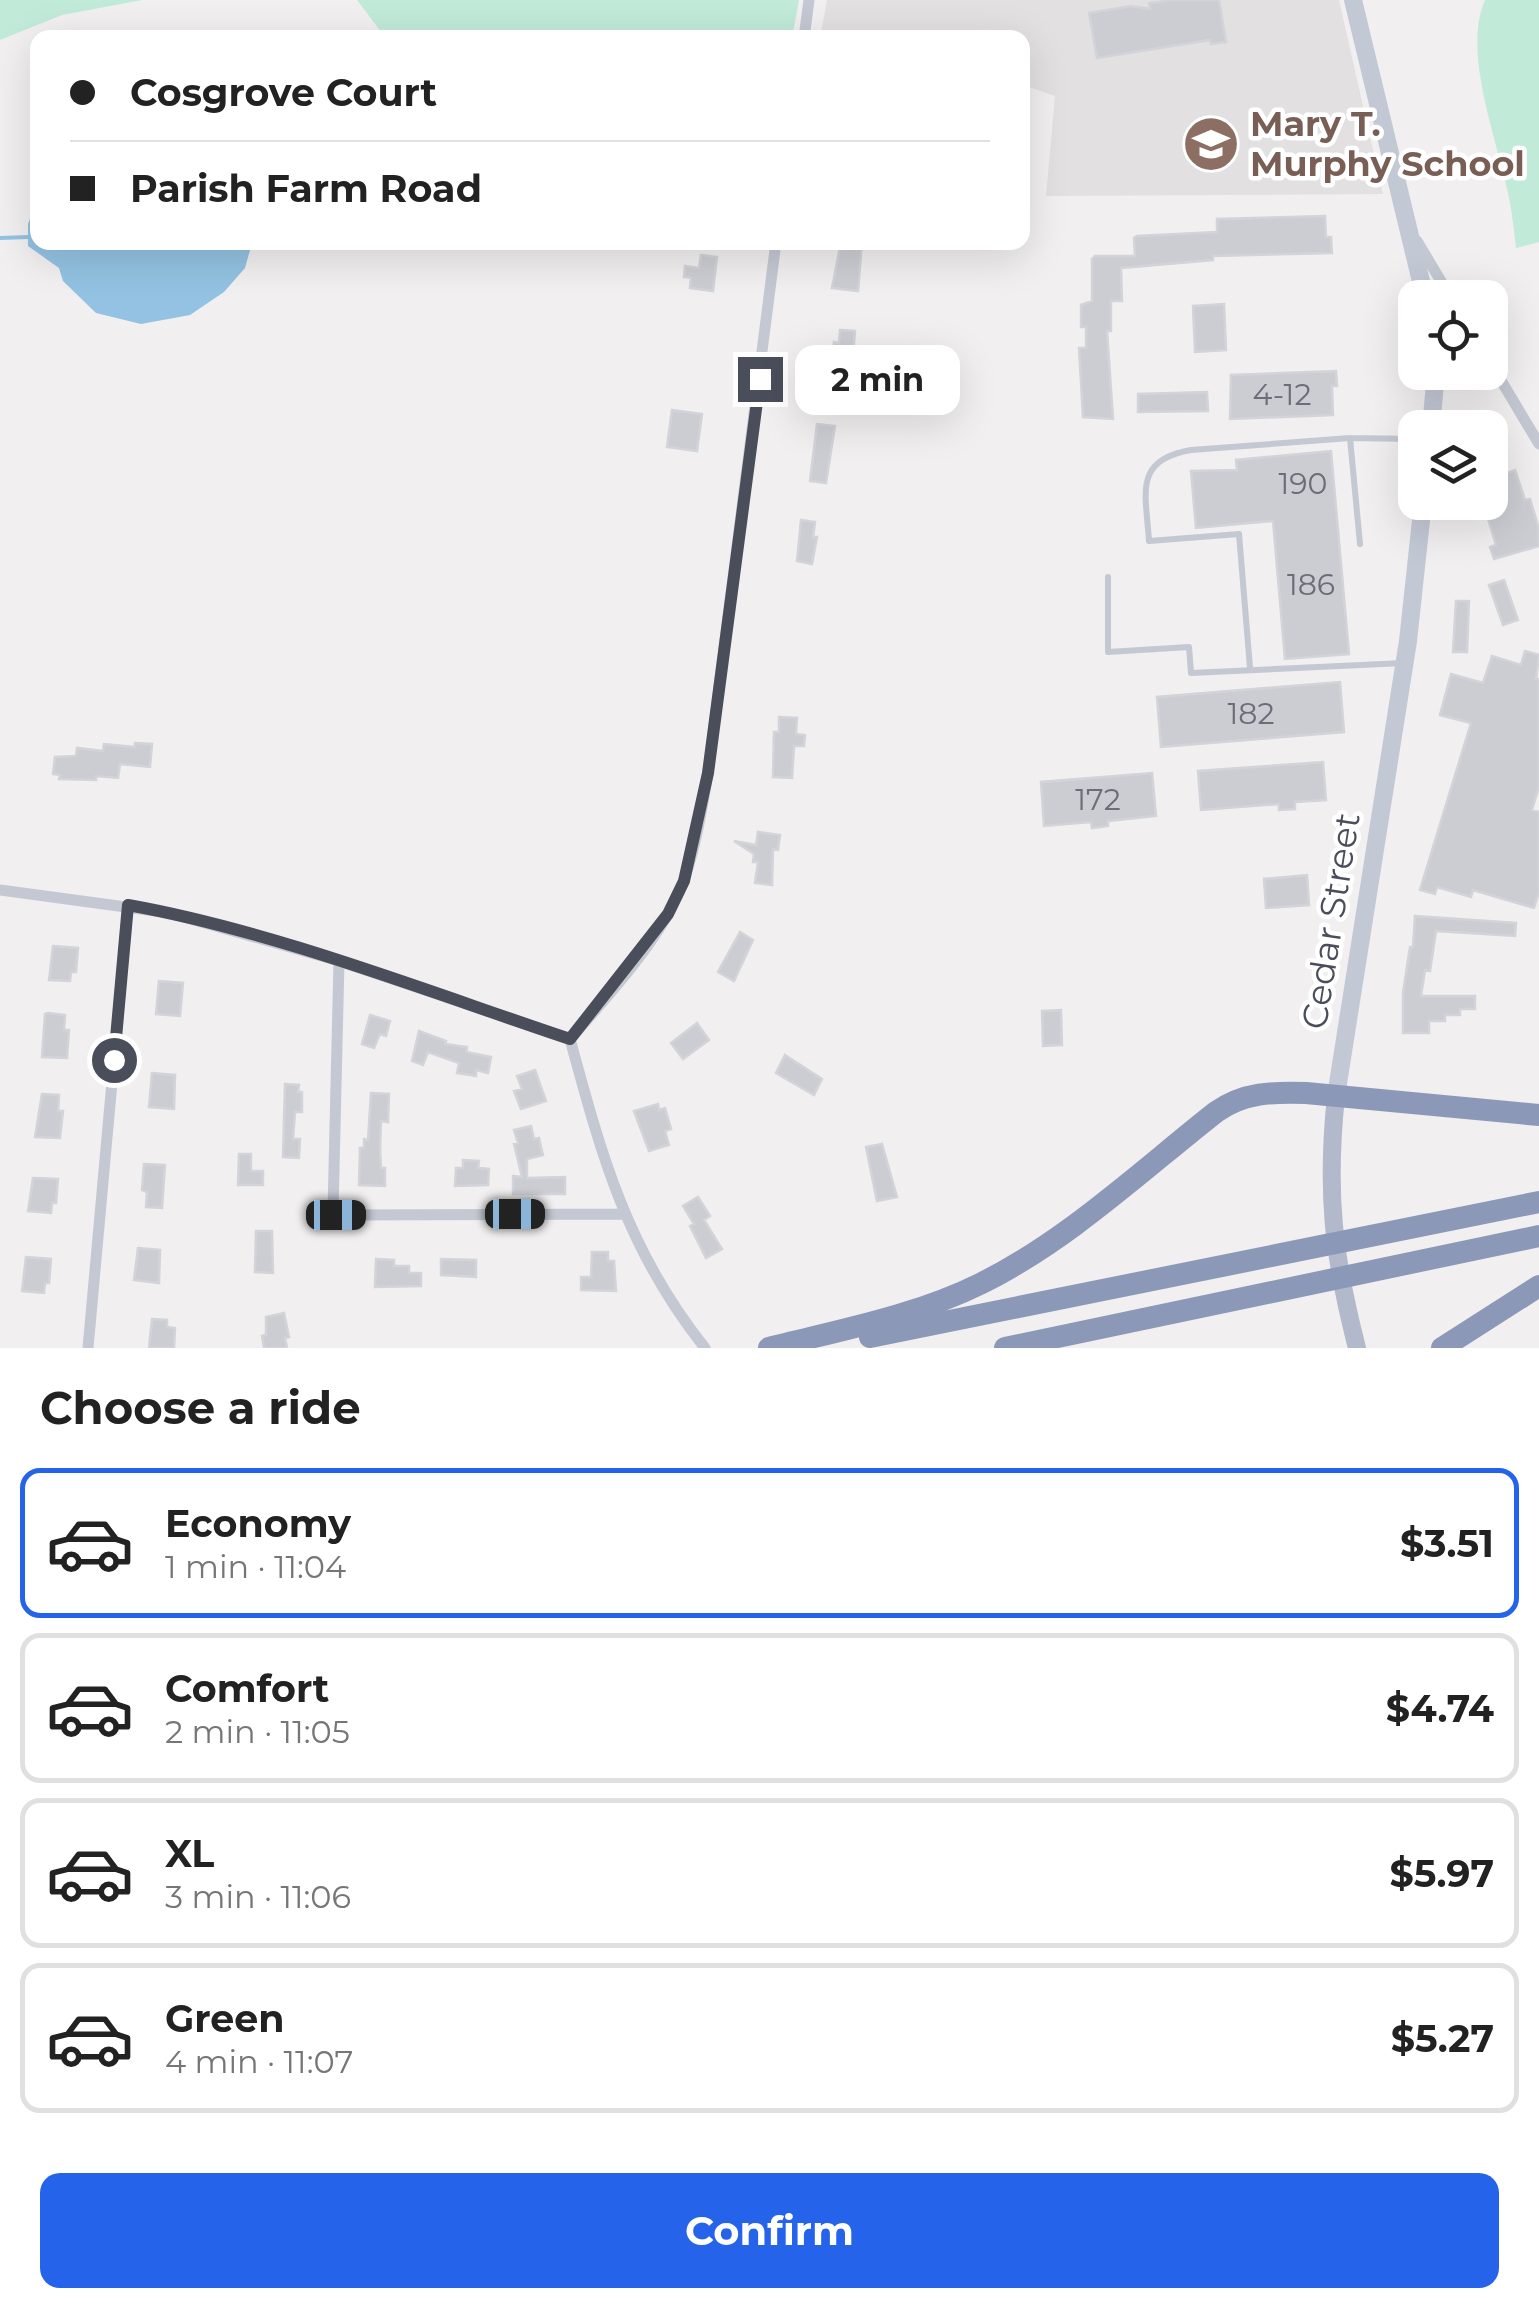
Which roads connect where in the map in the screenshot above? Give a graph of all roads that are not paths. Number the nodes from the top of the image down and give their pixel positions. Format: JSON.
{"nodes":[{"id":1,"x":809,"y":0,"type":"edge"},
{"id":2,"x":1353,"y":0,"type":"edge"},
{"id":3,"x":805,"y":30,"type":"edge"},
{"id":4,"x":1410,"y":230,"type":"junction"},
{"id":5,"x":775,"y":250,"type":"edge"},
{"id":6,"x":1421,"y":280,"type":"edge"},
{"id":7,"x":1440,"y":280,"type":"edge"},
{"id":8,"x":1507,"y":390,"type":"edge"},
{"id":9,"x":1350,"y":438,"type":"junction"},
{"id":10,"x":1398,"y":439,"type":"edge"},
{"id":11,"x":1539,"y":444,"type":"edge"},
{"id":12,"x":1421,"y":520,"type":"edge"},
{"id":13,"x":1360,"y":544,"type":"dead end"},
{"id":14,"x":1108,"y":577,"type":"dead end"},
{"id":15,"x":1405,"y":663,"type":"junction"},
{"id":16,"x":1250,"y":668,"type":"junction"},
{"id":17,"x":0,"y":890,"type":"edge"},
{"id":18,"x":128,"y":905,"type":"junction"},
{"id":19,"x":338,"y":961,"type":"junction"},
{"id":20,"x":570,"y":1039,"type":"junction"},
{"id":21,"x":1336,"y":1096,"type":"junction"},
{"id":22,"x":1539,"y":1116,"type":"edge"},
{"id":23,"x":1539,"y":1202,"type":"edge"},
{"id":24,"x":623,"y":1214,"type":"junction"},
{"id":25,"x":1539,"y":1236,"type":"edge"},
{"id":26,"x":1539,"y":1286,"type":"edge"},
{"id":27,"x":88,"y":1348,"type":"edge"},
{"id":28,"x":705,"y":1348,"type":"edge"},
{"id":29,"x":770,"y":1348,"type":"edge"},
{"id":30,"x":817,"y":1348,"type":"edge"},
{"id":31,"x":1005,"y":1348,"type":"edge"},
{"id":32,"x":1357,"y":1348,"type":"edge"},
{"id":33,"x":1442,"y":1348,"type":"edge"}],
"edges":[{"from":1,"to":3,"type":"street"},
{"from":2,"to":4,"type":"main road"},
{"from":4,"to":6,"type":"main road"},
{"from":4,"to":7,"type":"street"},
{"from":5,"to":20,"type":"street"},
{"from":8,"to":11,"type":"street"},
{"from":9,"to":10,"type":"lane"},
{"from":9,"to":13,"type":"lane"},
{"from":9,"to":16,"type":"lane"},
{"from":12,"to":15,"type":"main road","name":"Cedar Street"},
{"from":14,"to":16,"type":"lane"},
{"from":15,"to":16,"type":"lane"},
{"from":15,"to":21,"type":"main road","name":"Cedar Street"},
{"from":17,"to":18,"type":"street"},
{"from":18,"to":19,"type":"street"},
{"from":18,"to":27,"type":"street"},
{"from":19,"to":20,"type":"street"},
{"from":19,"to":24,"type":"street"},
{"from":20,"to":24,"type":"street"},
{"from":21,"to":22,"type":"highway"},
{"from":21,"to":29,"type":"highway"},
{"from":21,"to":32,"type":"main road","name":"Cedar Street"},
{"from":23,"to":30,"type":"highway"},
{"from":24,"to":28,"type":"street"},
{"from":25,"to":31,"type":"highway"},
{"from":26,"to":33,"type":"highway"}]}
